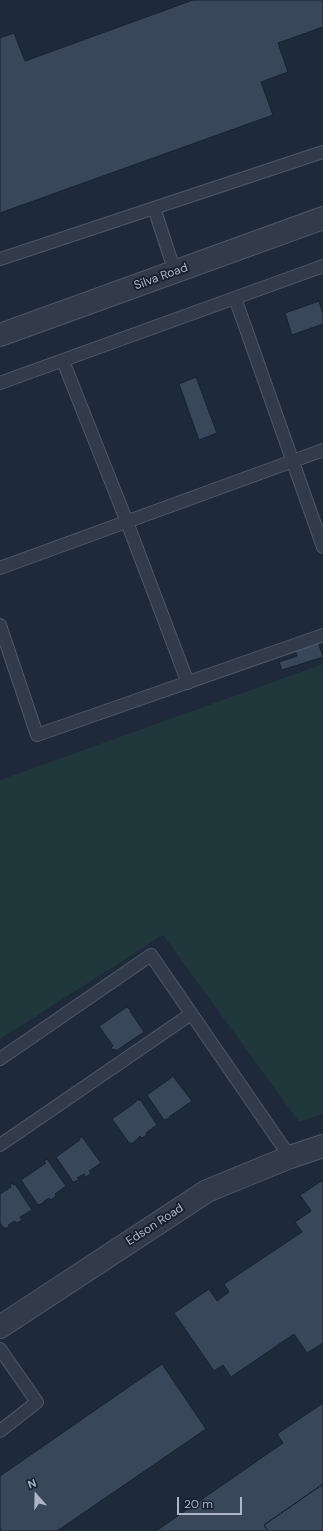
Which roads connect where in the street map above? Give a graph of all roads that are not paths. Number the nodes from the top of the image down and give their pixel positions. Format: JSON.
{"nodes":[{"id":1,"x":323,"y":152,"type":"edge"},
{"id":2,"x":154,"y":208,"type":"junction"},
{"id":3,"x":323,"y":218,"type":"edge"},
{"id":4,"x":0,"y":260,"type":"edge"},
{"id":5,"x":323,"y":266,"type":"edge"},
{"id":6,"x":175,"y":272,"type":"junction"},
{"id":7,"x":235,"y":298,"type":"junction"},
{"id":8,"x":0,"y":335,"type":"edge"},
{"id":9,"x":63,"y":360,"type":"junction"},
{"id":10,"x":0,"y":383,"type":"edge"},
{"id":11,"x":323,"y":450,"type":"edge"},
{"id":12,"x":291,"y":461,"type":"junction"},
{"id":13,"x":127,"y":522,"type":"junction"},
{"id":14,"x":323,"y":547,"type":"edge"},
{"id":15,"x":0,"y":568,"type":"edge"},
{"id":16,"x":0,"y":626,"type":"edge"},
{"id":17,"x":323,"y":635,"type":"edge"},
{"id":18,"x":188,"y":683,"type":"junction"},
{"id":19,"x":191,"y":1014,"type":"junction"},
{"id":20,"x":0,"y":1059,"type":"edge"},
{"id":21,"x":0,"y":1145,"type":"edge"},
{"id":22,"x":323,"y":1146,"type":"edge"},
{"id":23,"x":290,"y":1157,"type":"junction"},
{"id":24,"x":0,"y":1327,"type":"edge"},
{"id":25,"x":0,"y":1348,"type":"edge"},
{"id":26,"x":0,"y":1430,"type":"edge"}],
"edges":[{"from":1,"to":2,"type":"lane"},
{"from":2,"to":4,"type":"lane"},
{"from":2,"to":6,"type":"lane"},
{"from":3,"to":6,"type":"street","name":"Silva Road"},
{"from":5,"to":7,"type":"lane"},
{"from":6,"to":8,"type":"street","name":"Silva Road"},
{"from":7,"to":9,"type":"lane"},
{"from":7,"to":12,"type":"lane"},
{"from":9,"to":10,"type":"lane"},
{"from":9,"to":13,"type":"lane"},
{"from":11,"to":12,"type":"lane"},
{"from":12,"to":13,"type":"lane"},
{"from":12,"to":14,"type":"lane"},
{"from":13,"to":15,"type":"lane"},
{"from":13,"to":18,"type":"lane"},
{"from":16,"to":18,"type":"lane"},
{"from":17,"to":18,"type":"lane"},
{"from":19,"to":20,"type":"lane"},
{"from":19,"to":21,"type":"lane"},
{"from":19,"to":23,"type":"lane"},
{"from":22,"to":23,"type":"street","name":"Edson Road"},
{"from":23,"to":24,"type":"street","name":"Edson Road"},
{"from":25,"to":26,"type":"lane"}]}
